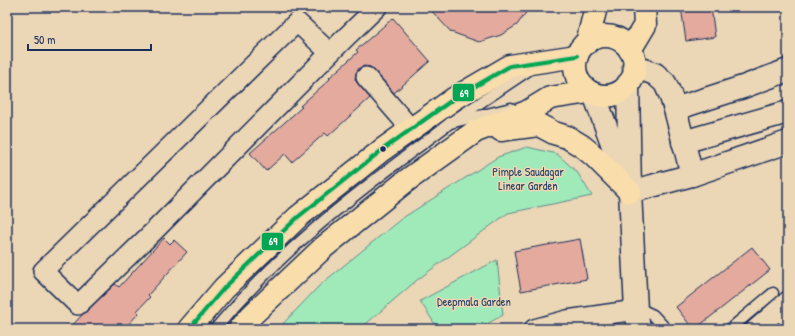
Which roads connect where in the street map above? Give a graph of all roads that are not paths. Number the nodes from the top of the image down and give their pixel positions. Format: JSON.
{"nodes":[{"id":1,"x":377,"y":7,"type":"edge"},
{"id":2,"x":596,"y":7,"type":"edge"},
{"id":3,"x":644,"y":7,"type":"edge"},
{"id":4,"x":582,"y":49,"type":"junction"},
{"id":5,"x":330,"y":53,"type":"junction"},
{"id":6,"x":543,"y":61,"type":"junction"},
{"id":7,"x":631,"y":67,"type":"junction"},
{"id":8,"x":788,"y":70,"type":"edge"},
{"id":9,"x":366,"y":76,"type":"dead end"},
{"id":10,"x":591,"y":93,"type":"junction"},
{"id":11,"x":550,"y":98,"type":"junction"},
{"id":12,"x":675,"y":110,"type":"junction"},
{"id":13,"x":788,"y":112,"type":"edge"},
{"id":14,"x":450,"y":123,"type":"junction"},
{"id":15,"x":411,"y":130,"type":"junction"},
{"id":16,"x":476,"y":131,"type":"junction"},
{"id":17,"x":683,"y":142,"type":"junction"},
{"id":18,"x":788,"y":142,"type":"edge"},
{"id":19,"x":692,"y":174,"type":"junction"},
{"id":20,"x":630,"y":192,"type":"junction"},
{"id":21,"x":782,"y":308,"type":"edge"},
{"id":22,"x":637,"y":315,"type":"edge"},
{"id":23,"x":189,"y":329,"type":"edge"},
{"id":24,"x":215,"y":329,"type":"edge"},
{"id":25,"x":240,"y":329,"type":"edge"},
{"id":26,"x":534,"y":329,"type":"edge"},
{"id":27,"x":666,"y":329,"type":"edge"},
{"id":28,"x":730,"y":329,"type":"edge"},
{"id":29,"x":756,"y":329,"type":"edge"}],
"edges":[{"from":1,"to":5,"type":"street"},
{"from":2,"to":4,"type":"main road"},
{"from":3,"to":7,"type":"main road"},
{"from":4,"to":6,"type":"main road"},
{"from":4,"to":7,"type":"main road"},
{"from":4,"to":10,"type":"main road"},
{"from":5,"to":5,"type":"street"},
{"from":6,"to":14,"type":"lane"},
{"from":6,"to":15,"type":"main road"},
{"from":7,"to":10,"type":"main road"},
{"from":7,"to":12,"type":"street"},
{"from":7,"to":20,"type":"street"},
{"from":8,"to":12,"type":"street"},
{"from":9,"to":15,"type":"street"},
{"from":10,"to":11,"type":"main road"},
{"from":10,"to":20,"type":"street"},
{"from":11,"to":14,"type":"lane"},
{"from":11,"to":16,"type":"main road"},
{"from":12,"to":17,"type":"street"},
{"from":13,"to":17,"type":"street"},
{"from":14,"to":24,"type":"lane"},
{"from":15,"to":23,"type":"main road"},
{"from":16,"to":20,"type":"main road"},
{"from":16,"to":25,"type":"main road"},
{"from":17,"to":19,"type":"street"},
{"from":18,"to":19,"type":"street"},
{"from":19,"to":20,"type":"street"},
{"from":20,"to":22,"type":"street"},
{"from":21,"to":28,"type":"lane"},
{"from":21,"to":29,"type":"street"},
{"from":22,"to":26,"type":"street"},
{"from":22,"to":27,"type":"lane"}]}
